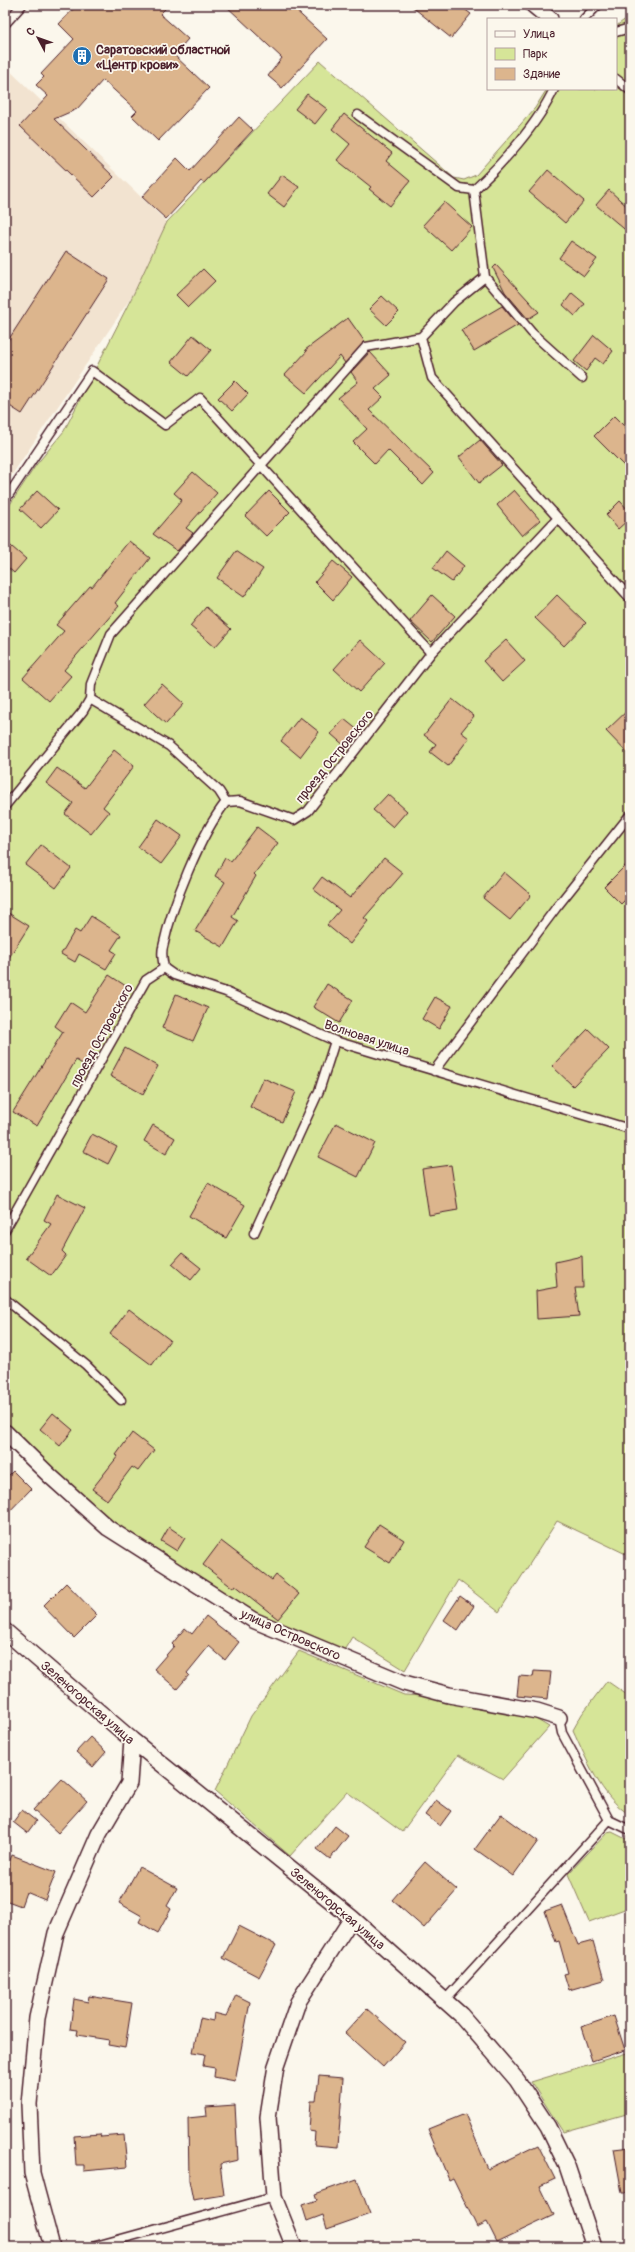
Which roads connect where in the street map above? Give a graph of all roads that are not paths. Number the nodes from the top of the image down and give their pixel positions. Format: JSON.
{"nodes":[{"id":1,"x":22,"y":5,"type":"edge"},
{"id":2,"x":534,"y":5,"type":"edge"},
{"id":3,"x":598,"y":5,"type":"edge"},
{"id":4,"x":549,"y":18,"type":"edge"},
{"id":5,"x":585,"y":18,"type":"edge"},
{"id":6,"x":5,"y":24,"type":"edge"},
{"id":7,"x":630,"y":28,"type":"edge"},
{"id":8,"x":617,"y":32,"type":"edge"},
{"id":9,"x":617,"y":80,"type":"edge"},
{"id":10,"x":554,"y":90,"type":"edge"},
{"id":11,"x":630,"y":90,"type":"edge"},
{"id":12,"x":358,"y":115,"type":"dead end"},
{"id":13,"x":474,"y":190,"type":"junction"},
{"id":14,"x":485,"y":277,"type":"junction"},
{"id":15,"x":421,"y":337,"type":"junction"},
{"id":16,"x":582,"y":378,"type":"dead end"},
{"id":17,"x":261,"y":464,"type":"junction"},
{"id":18,"x":5,"y":500,"type":"edge"},
{"id":19,"x":557,"y":519,"type":"junction"},
{"id":20,"x":630,"y":598,"type":"edge"},
{"id":21,"x":431,"y":653,"type":"junction"},
{"id":22,"x":90,"y":699,"type":"junction"},
{"id":23,"x":226,"y":802,"type":"junction"},
{"id":24,"x":5,"y":806,"type":"edge"},
{"id":25,"x":630,"y":815,"type":"edge"},
{"id":26,"x":164,"y":968,"type":"junction"},
{"id":27,"x":335,"y":1041,"type":"junction"},
{"id":28,"x":434,"y":1071,"type":"junction"},
{"id":29,"x":630,"y":1129,"type":"edge"},
{"id":30,"x":5,"y":1230,"type":"edge"},
{"id":31,"x":254,"y":1233,"type":"dead end"},
{"id":32,"x":5,"y":1299,"type":"edge"},
{"id":33,"x":121,"y":1400,"type":"dead end"},
{"id":34,"x":5,"y":1432,"type":"edge"},
{"id":35,"x":5,"y":1631,"type":"edge"},
{"id":36,"x":559,"y":1718,"type":"joint"},
{"id":37,"x":132,"y":1740,"type":"junction"},
{"id":38,"x":609,"y":1820,"type":"junction"},
{"id":39,"x":630,"y":1830,"type":"edge"},
{"id":40,"x":352,"y":1918,"type":"junction"},
{"id":41,"x":445,"y":2000,"type":"junction"},
{"id":42,"x":274,"y":2197,"type":"junction"},
{"id":43,"x":52,"y":2247,"type":"edge"},
{"id":44,"x":92,"y":2247,"type":"edge"},
{"id":45,"x":294,"y":2247,"type":"edge"},
{"id":46,"x":594,"y":2247,"type":"edge"}],
"edges":[{"from":1,"to":6,"type":"lane"},
{"from":2,"to":4,"type":"street"},
{"from":3,"to":5,"type":"lane"},
{"from":7,"to":8,"type":"lane"},
{"from":9,"to":11,"type":"lane"},
{"from":10,"to":13,"type":"lane"},
{"from":12,"to":13,"type":"lane"},
{"from":13,"to":14,"type":"lane"},
{"from":14,"to":15,"type":"lane"},
{"from":14,"to":16,"type":"lane"},
{"from":15,"to":17,"type":"lane"},
{"from":15,"to":19,"type":"lane"},
{"from":17,"to":18,"type":"lane"},
{"from":17,"to":21,"type":"lane"},
{"from":17,"to":22,"type":"lane"},
{"from":19,"to":20,"type":"lane"},
{"from":19,"to":21,"type":"lane","name":"проезд Островского"},
{"from":21,"to":23,"type":"lane","name":"проезд Островского"},
{"from":22,"to":23,"type":"lane"},
{"from":22,"to":24,"type":"lane"},
{"from":23,"to":26,"type":"lane"},
{"from":25,"to":28,"type":"lane"},
{"from":26,"to":27,"type":"lane","name":"Волновая улица"},
{"from":26,"to":30,"type":"lane","name":"проезд Островского"},
{"from":27,"to":28,"type":"lane","name":"Волновая улица"},
{"from":27,"to":31,"type":"lane"},
{"from":28,"to":29,"type":"lane","name":"Волновая улица"},
{"from":32,"to":33,"type":"lane"},
{"from":34,"to":36,"type":"street","name":"улица Островского"},
{"from":35,"to":37,"type":"street","name":"Зеленогорская улица"},
{"from":36,"to":38,"type":"lane"},
{"from":37,"to":40,"type":"street","name":"Зеленогорская улица"},
{"from":37,"to":43,"type":"street"},
{"from":38,"to":39,"type":"lane"},
{"from":38,"to":41,"type":"lane"},
{"from":40,"to":41,"type":"street","name":"Зеленогорская улица"},
{"from":40,"to":42,"type":"street"},
{"from":41,"to":46,"type":"street","name":"Зеленогорская улица"},
{"from":42,"to":44,"type":"lane"},
{"from":42,"to":45,"type":"street"}]}
